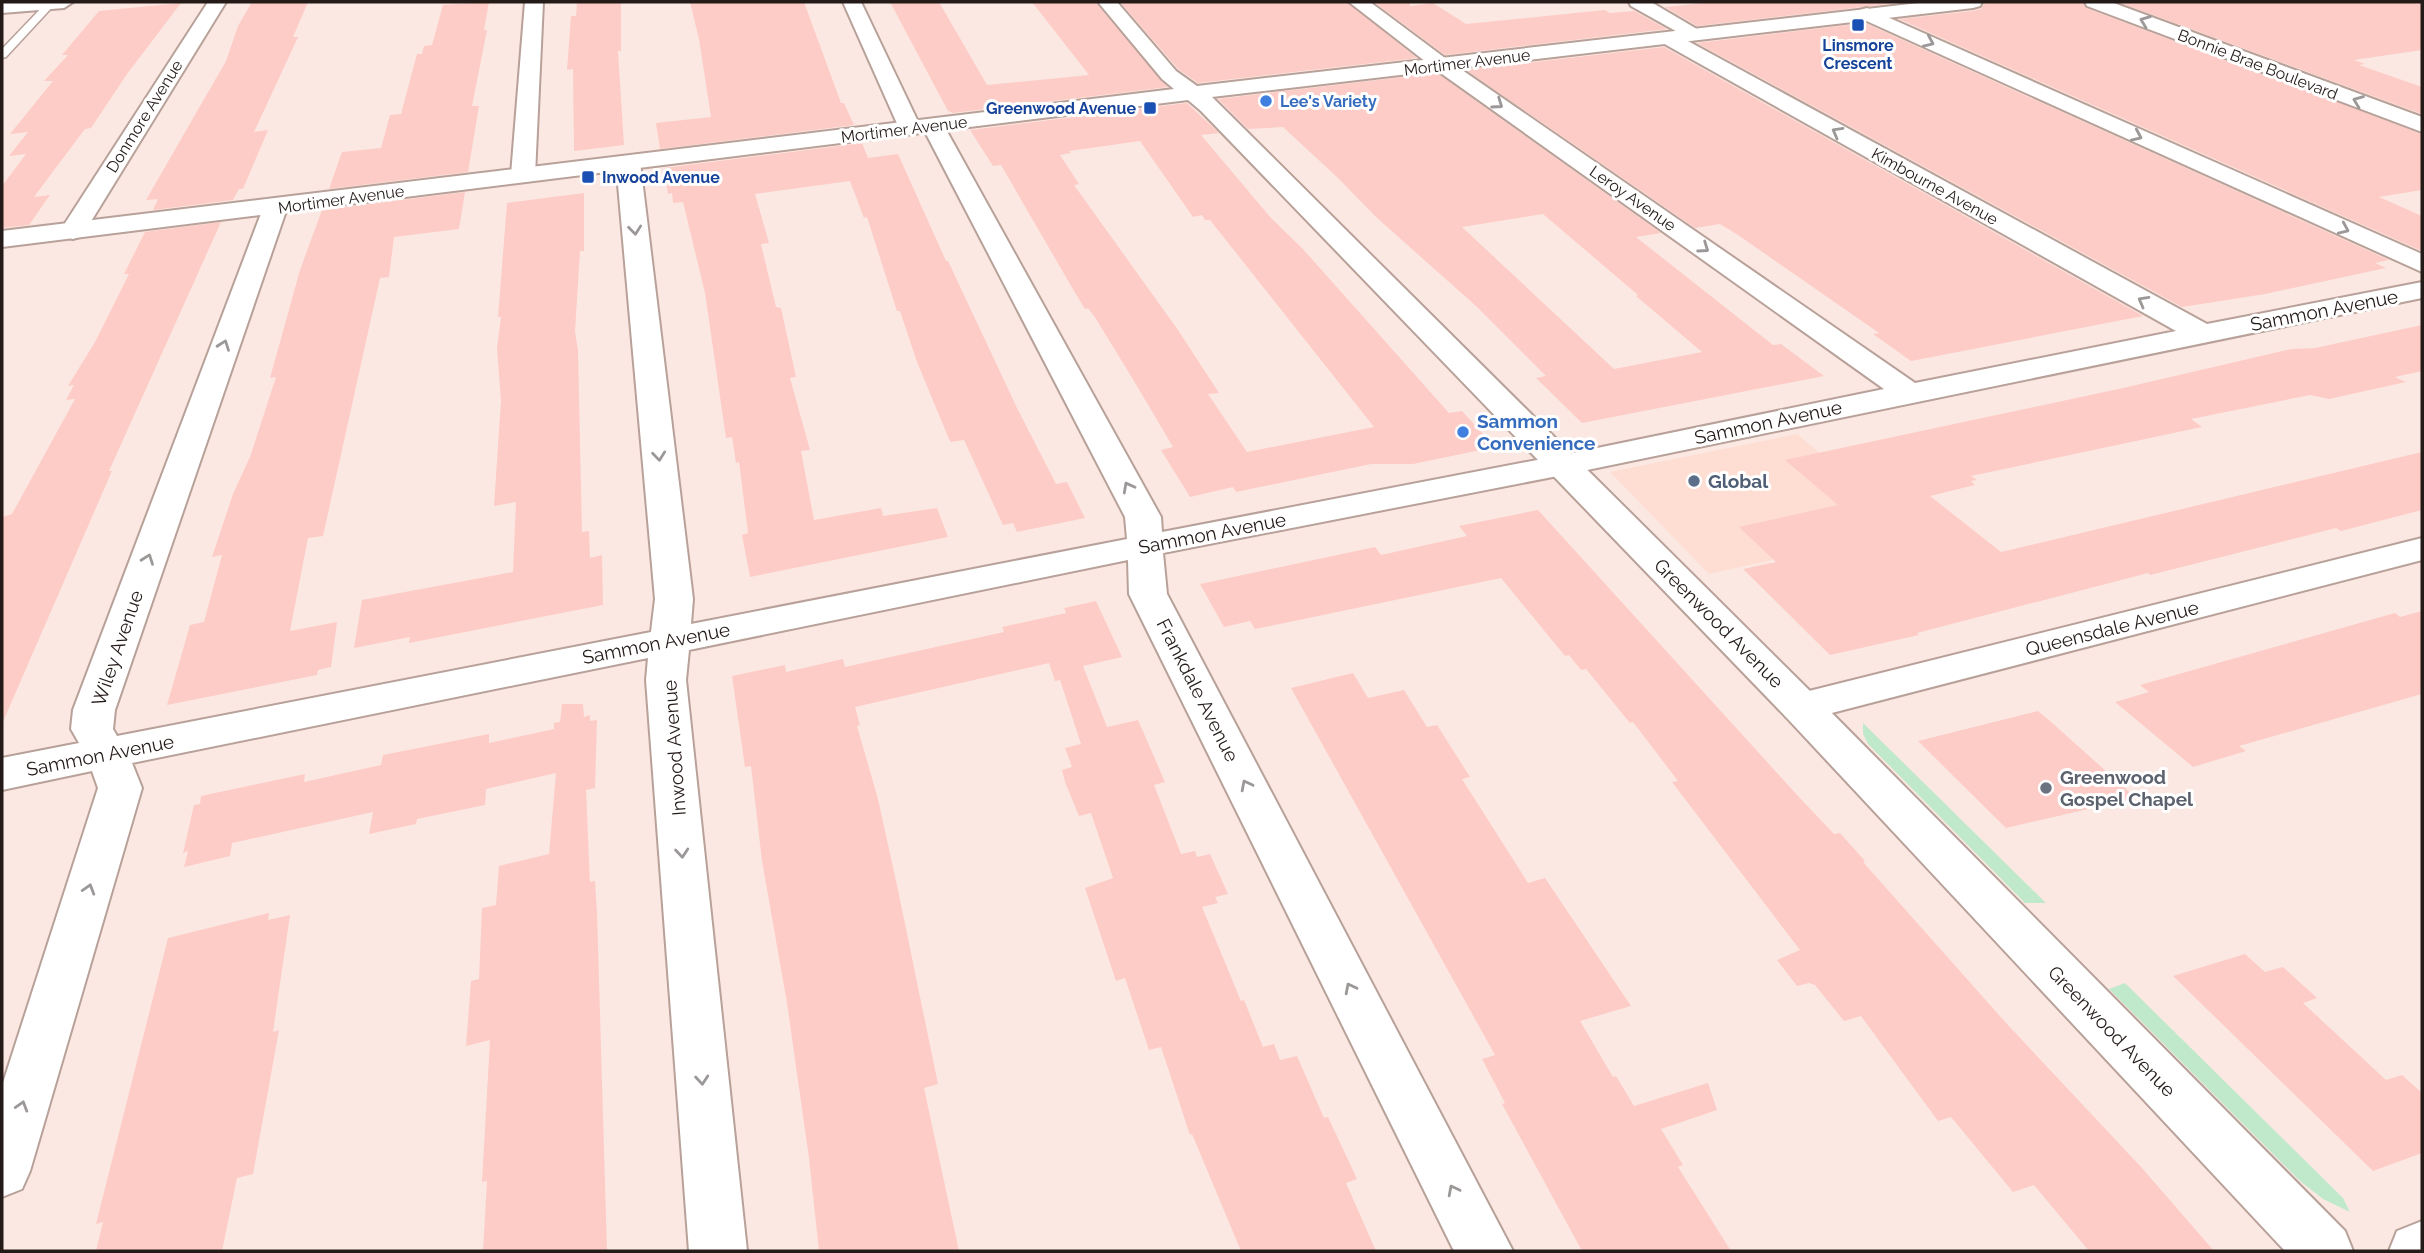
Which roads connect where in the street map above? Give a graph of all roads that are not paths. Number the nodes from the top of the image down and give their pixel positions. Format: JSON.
{"nodes":[{"id":1,"x":58,"y":2,"type":"edge"},
{"id":2,"x":217,"y":2,"type":"edge"},
{"id":3,"x":534,"y":2,"type":"edge"},
{"id":4,"x":852,"y":2,"type":"edge"},
{"id":5,"x":1107,"y":2,"type":"edge"},
{"id":6,"x":1358,"y":2,"type":"edge"},
{"id":7,"x":1638,"y":2,"type":"edge"},
{"id":8,"x":1960,"y":2,"type":"edge"},
{"id":9,"x":2094,"y":2,"type":"edge"},
{"id":10,"x":2,"y":7,"type":"edge"},
{"id":11,"x":1867,"y":14,"type":"junction"},
{"id":12,"x":1698,"y":35,"type":"junction"},
{"id":13,"x":1668,"y":38,"type":"junction"},
{"id":14,"x":2,"y":55,"type":"edge"},
{"id":15,"x":1442,"y":65,"type":"junction"},
{"id":16,"x":1195,"y":93,"type":"junction"},
{"id":17,"x":2422,"y":125,"type":"edge"},
{"id":18,"x":922,"y":127,"type":"junction"},
{"id":19,"x":628,"y":162,"type":"junction"},
{"id":20,"x":523,"y":175,"type":"junction"},
{"id":21,"x":274,"y":208,"type":"junction"},
{"id":22,"x":73,"y":231,"type":"junction"},
{"id":23,"x":2,"y":239,"type":"edge"},
{"id":24,"x":2419,"y":287,"type":"edge"},
{"id":25,"x":2203,"y":334,"type":"junction"},
{"id":26,"x":1910,"y":393,"type":"junction"},
{"id":27,"x":1563,"y":465,"type":"junction"},
{"id":28,"x":1145,"y":546,"type":"junction"},
{"id":29,"x":2422,"y":549,"type":"edge"},
{"id":30,"x":672,"y":640,"type":"junction"},
{"id":31,"x":1801,"y":707,"type":"junction"},
{"id":32,"x":106,"y":754,"type":"junction"},
{"id":33,"x":2,"y":774,"type":"edge"},
{"id":34,"x":2,"y":1171,"type":"edge"},
{"id":35,"x":718,"y":1251,"type":"edge"},
{"id":36,"x":1484,"y":1251,"type":"edge"},
{"id":37,"x":2324,"y":1251,"type":"edge"}],
"edges":[{"from":1,"to":10,"type":"street"},
{"from":1,"to":14,"type":"lane"},
{"from":2,"to":22,"type":"street","name":"Donmore Avenue"},
{"from":3,"to":20,"type":"street"},
{"from":4,"to":18,"type":"street","name":"Frankdale Avenue"},
{"from":5,"to":16,"type":"street","name":"Greenwood Avenue"},
{"from":6,"to":15,"type":"street","name":"Leroy Avenue"},
{"from":7,"to":12,"type":"street"},
{"from":8,"to":11,"type":"street","name":"Mortimer Avenue"},
{"from":17,"to":9,"type":"street","name":"Bonnie Brae Boulevard","one_way":true},
{"from":11,"to":12,"type":"street","name":"Mortimer Avenue"},
{"from":11,"to":24,"type":"street","one_way":true},
{"from":12,"to":13,"type":"street","name":"Mortimer Avenue"},
{"from":13,"to":15,"type":"street","name":"Mortimer Avenue"},
{"from":25,"to":13,"type":"street","name":"Kimbourne Avenue","one_way":true},
{"from":15,"to":16,"type":"street","name":"Mortimer Avenue"},
{"from":15,"to":26,"type":"street","name":"Leroy Avenue","one_way":true},
{"from":16,"to":18,"type":"street","name":"Mortimer Avenue"},
{"from":16,"to":27,"type":"street","name":"Greenwood Avenue"},
{"from":18,"to":19,"type":"street","name":"Mortimer Avenue"},
{"from":28,"to":18,"type":"street","name":"Frankdale Avenue","one_way":true},
{"from":19,"to":20,"type":"street","name":"Mortimer Avenue"},
{"from":19,"to":30,"type":"street","name":"Inwood Avenue","one_way":true},
{"from":20,"to":21,"type":"street","name":"Mortimer Avenue"},
{"from":21,"to":22,"type":"street","name":"Mortimer Avenue"},
{"from":32,"to":21,"type":"street","name":"Wiley Avenue","one_way":true},
{"from":22,"to":23,"type":"street","name":"Mortimer Avenue"},
{"from":24,"to":25,"type":"street","name":"Sammon Avenue"},
{"from":25,"to":26,"type":"street","name":"Sammon Avenue"},
{"from":26,"to":27,"type":"street","name":"Sammon Avenue"},
{"from":27,"to":28,"type":"street","name":"Sammon Avenue"},
{"from":27,"to":31,"type":"street","name":"Greenwood Avenue"},
{"from":28,"to":30,"type":"street","name":"Sammon Avenue"},
{"from":36,"to":28,"type":"street","name":"Frankdale Avenue","one_way":true},
{"from":29,"to":31,"type":"street","name":"Queensdale Avenue"},
{"from":30,"to":32,"type":"street","name":"Sammon Avenue"},
{"from":30,"to":35,"type":"street","name":"Inwood Avenue","one_way":true},
{"from":31,"to":37,"type":"street","name":"Greenwood Avenue"},
{"from":32,"to":33,"type":"street","name":"Sammon Avenue"},
{"from":34,"to":32,"type":"street","name":"Wiley Avenue","one_way":true}]}
